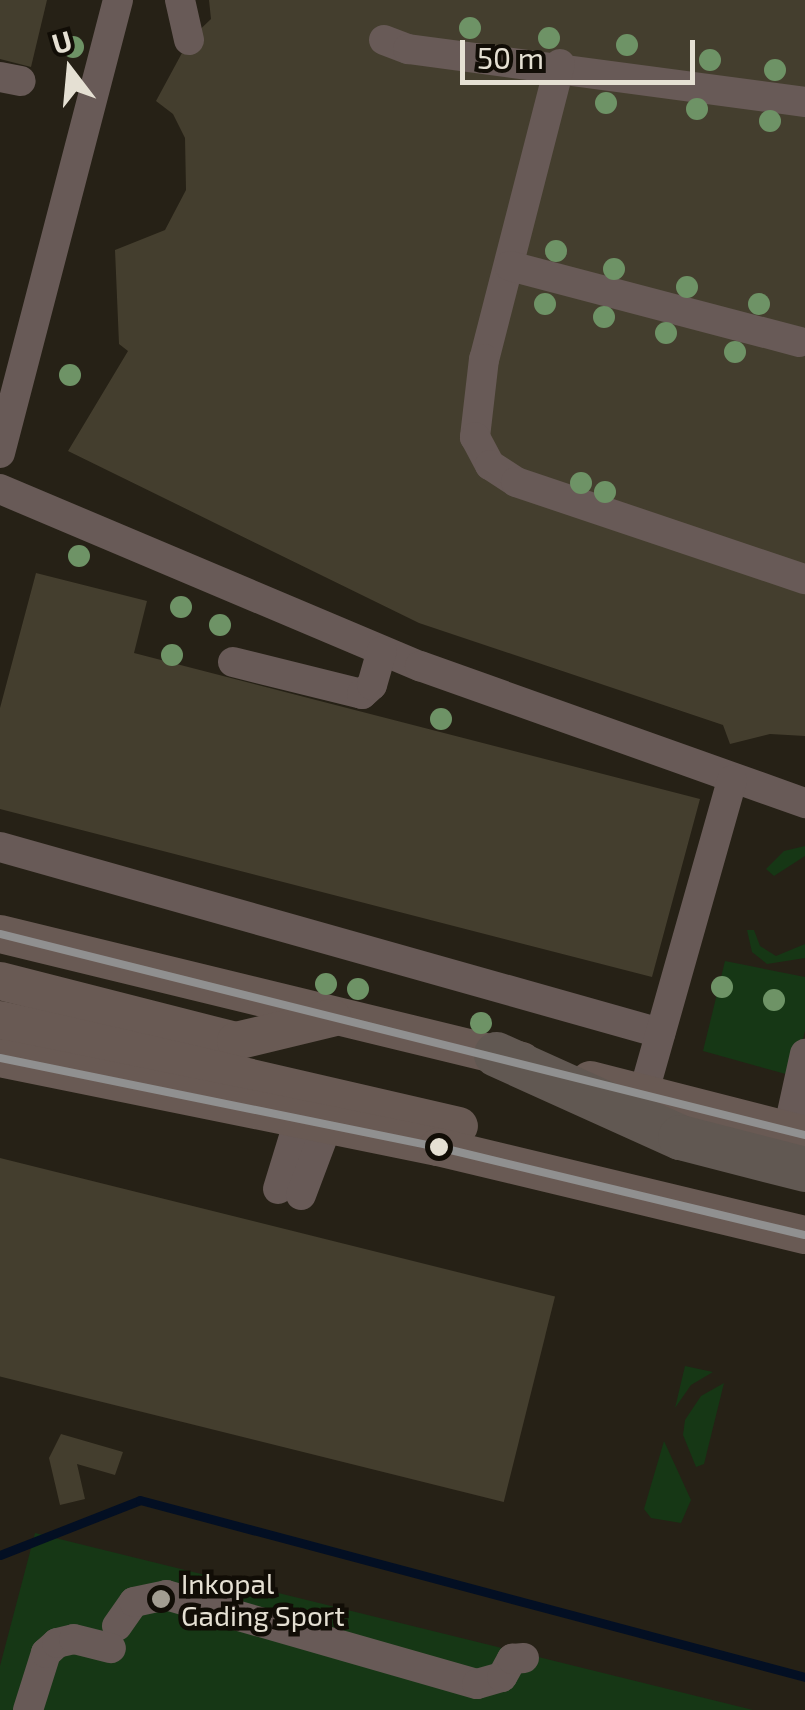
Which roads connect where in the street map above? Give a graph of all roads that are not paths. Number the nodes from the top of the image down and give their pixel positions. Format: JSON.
{"nodes":[{"id":1,"x":118,"y":0,"type":"edge"},
{"id":2,"x":180,"y":0,"type":"edge"},
{"id":3,"x":189,"y":40,"type":"dead end"},
{"id":4,"x":384,"y":40,"type":"dead end"},
{"id":5,"x":560,"y":64,"type":"junction"},
{"id":6,"x":805,"y":102,"type":"edge"},
{"id":7,"x":510,"y":266,"type":"junction"},
{"id":8,"x":799,"y":342,"type":"dead end"},
{"id":9,"x":0,"y":454,"type":"edge"},
{"id":10,"x":0,"y":489,"type":"edge"},
{"id":11,"x":805,"y":580,"type":"edge"},
{"id":12,"x":382,"y":650,"type":"junction"},
{"id":13,"x":233,"y":662,"type":"dead end"},
{"id":14,"x":732,"y":780,"type":"junction"},
{"id":15,"x":805,"y":803,"type":"edge"},
{"id":16,"x":0,"y":848,"type":"edge"},
{"id":17,"x":0,"y":934,"type":"edge"},
{"id":18,"x":0,"y":981,"type":"edge"},
{"id":19,"x":339,"y":1016,"type":"junction"},
{"id":20,"x":0,"y":1020,"type":"edge"},
{"id":21,"x":660,"y":1033,"type":"junction"},
{"id":22,"x":496,"y":1054,"type":"junction"},
{"id":23,"x":805,"y":1054,"type":"edge"},
{"id":24,"x":0,"y":1058,"type":"edge"},
{"id":25,"x":643,"y":1095,"type":"junction"},
{"id":26,"x":314,"y":1120,"type":"junction"},
{"id":27,"x":799,"y":1145,"type":"edge"},
{"id":28,"x":584,"y":1180,"type":"junction"},
{"id":29,"x":290,"y":1192,"type":"dead end"},
{"id":30,"x":805,"y":1235,"type":"edge"},
{"id":31,"x":524,"y":1658,"type":"dead end"},
{"id":32,"x":28,"y":1710,"type":"edge"}],
"edges":[{"from":1,"to":9,"type":"street"},
{"from":2,"to":3,"type":"street"},
{"from":4,"to":5,"type":"street"},
{"from":5,"to":6,"type":"street"},
{"from":5,"to":7,"type":"street"},
{"from":7,"to":8,"type":"street"},
{"from":7,"to":11,"type":"street"},
{"from":10,"to":12,"type":"street"},
{"from":12,"to":13,"type":"street"},
{"from":12,"to":14,"type":"street"},
{"from":14,"to":15,"type":"street"},
{"from":14,"to":21,"type":"street"},
{"from":16,"to":21,"type":"street"},
{"from":17,"to":19,"type":"main road"},
{"from":18,"to":19,"type":"main road"},
{"from":19,"to":22,"type":"main road"},
{"from":20,"to":28,"type":"main road"},
{"from":21,"to":25,"type":"street"},
{"from":22,"to":25,"type":"main road"},
{"from":22,"to":27,"type":"highway"},
{"from":23,"to":27,"type":"street"},
{"from":24,"to":26,"type":"main road"},
{"from":25,"to":27,"type":"main road"},
{"from":26,"to":28,"type":"main road"},
{"from":26,"to":29,"type":"street"},
{"from":28,"to":30,"type":"main road"},
{"from":31,"to":32,"type":"street"}]}
